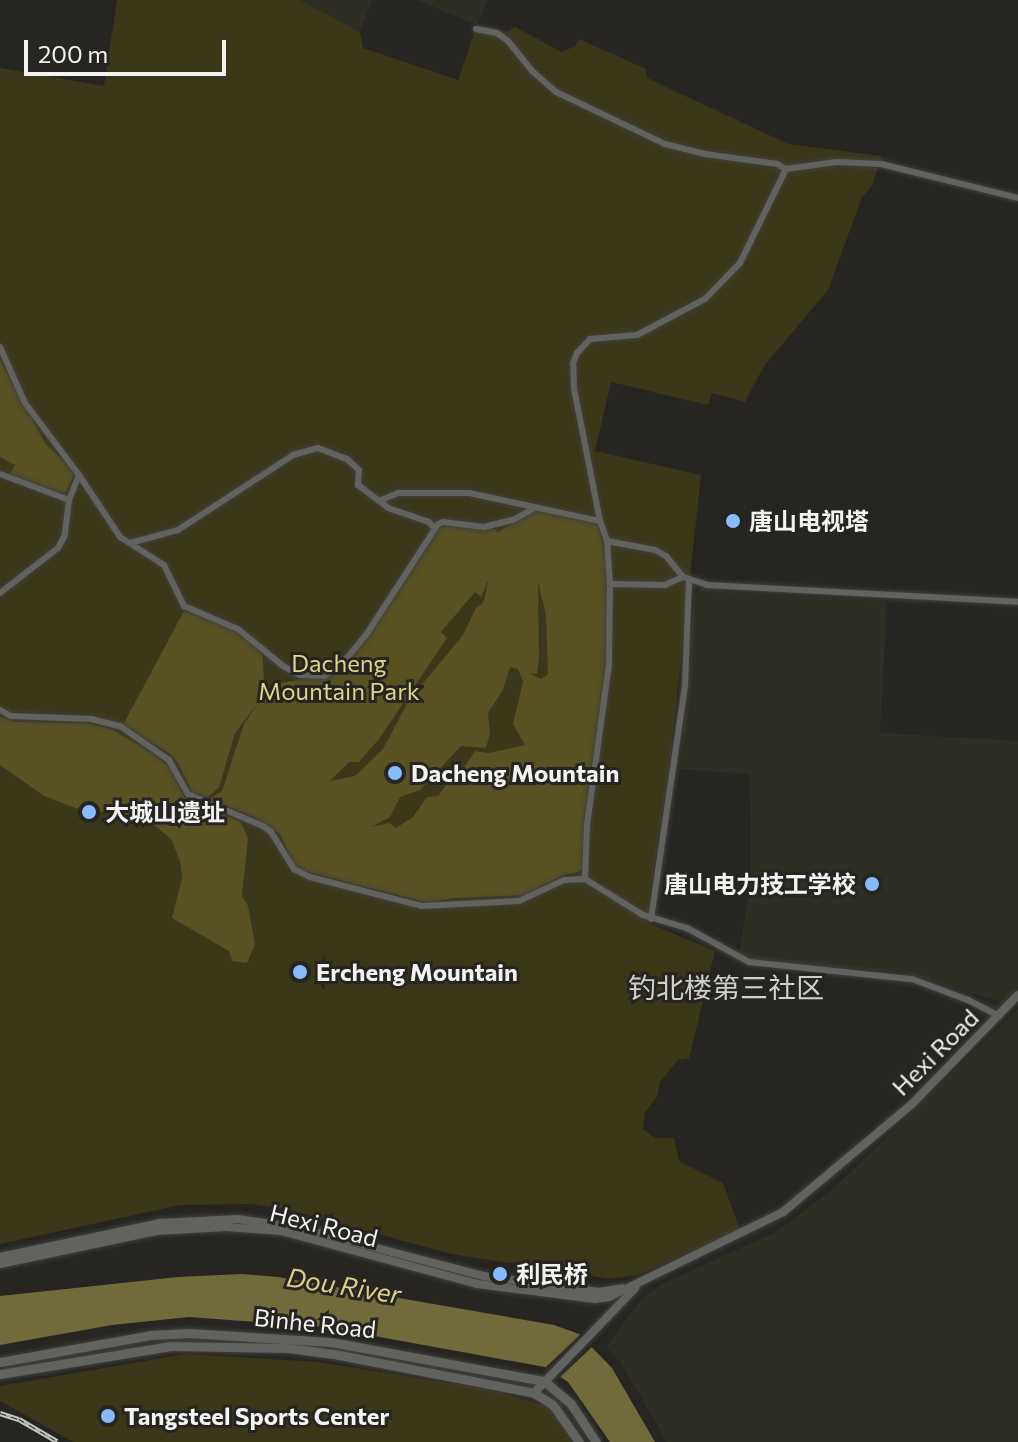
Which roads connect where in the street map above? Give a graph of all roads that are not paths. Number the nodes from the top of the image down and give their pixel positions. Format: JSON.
{"nodes":[{"id":1,"x":476,"y":29,"type":"dead end"},
{"id":2,"x":786,"y":169,"type":"junction"},
{"id":3,"x":1018,"y":198,"type":"edge"},
{"id":4,"x":0,"y":347,"type":"edge"},
{"id":5,"x":0,"y":474,"type":"edge"},
{"id":6,"x":79,"y":475,"type":"junction"},
{"id":7,"x":69,"y":500,"type":"junction"},
{"id":8,"x":379,"y":501,"type":"junction"},
{"id":9,"x":536,"y":507,"type":"junction"},
{"id":10,"x":600,"y":521,"type":"junction"},
{"id":11,"x":434,"y":528,"type":"junction"},
{"id":12,"x":607,"y":541,"type":"junction"},
{"id":13,"x":128,"y":543,"type":"junction"},
{"id":14,"x":686,"y":578,"type":"junction"},
{"id":15,"x":610,"y":584,"type":"junction"},
{"id":16,"x":0,"y":593,"type":"edge"},
{"id":17,"x":1018,"y":602,"type":"edge"},
{"id":18,"x":0,"y":710,"type":"edge"},
{"id":19,"x":585,"y":879,"type":"junction"},
{"id":20,"x":651,"y":919,"type":"junction"},
{"id":21,"x":1018,"y":995,"type":"edge"},
{"id":22,"x":999,"y":1016,"type":"junction"},
{"id":23,"x":0,"y":1257,"type":"edge"},
{"id":24,"x":0,"y":1264,"type":"edge"},
{"id":25,"x":636,"y":1287,"type":"junction"},
{"id":26,"x":0,"y":1362,"type":"edge"},
{"id":27,"x":0,"y":1374,"type":"edge"},
{"id":28,"x":547,"y":1379,"type":"junction"},
{"id":29,"x":534,"y":1393,"type":"junction"},
{"id":30,"x":579,"y":1442,"type":"edge"},
{"id":31,"x":596,"y":1442,"type":"edge"}],
"edges":[{"from":1,"to":2,"type":"street"},
{"from":2,"to":3,"type":"street"},
{"from":2,"to":10,"type":"street"},
{"from":4,"to":6,"type":"street"},
{"from":5,"to":7,"type":"street"},
{"from":6,"to":7,"type":"street"},
{"from":6,"to":13,"type":"street"},
{"from":7,"to":16,"type":"street"},
{"from":8,"to":9,"type":"street"},
{"from":8,"to":11,"type":"street"},
{"from":8,"to":13,"type":"street"},
{"from":9,"to":10,"type":"street"},
{"from":9,"to":11,"type":"street"},
{"from":10,"to":12,"type":"street"},
{"from":11,"to":13,"type":"street"},
{"from":12,"to":14,"type":"street"},
{"from":12,"to":15,"type":"street"},
{"from":14,"to":15,"type":"street"},
{"from":14,"to":17,"type":"street"},
{"from":14,"to":20,"type":"street"},
{"from":15,"to":19,"type":"street"},
{"from":18,"to":19,"type":"street"},
{"from":19,"to":20,"type":"street"},
{"from":20,"to":22,"type":"street"},
{"from":21,"to":22,"type":"street","name":"Hexi Road"},
{"from":22,"to":25,"type":"street","name":"Hexi Road"},
{"from":23,"to":25,"type":"street","name":"Hexi Road"},
{"from":24,"to":25,"type":"street","name":"Hexi Road"},
{"from":25,"to":28,"type":"street"},
{"from":26,"to":28,"type":"main road","name":"Binhe Road"},
{"from":27,"to":29,"type":"main road","name":"Binhe Road"},
{"from":28,"to":29,"type":"street"},
{"from":28,"to":31,"type":"main road"},
{"from":29,"to":30,"type":"main road"}]}
